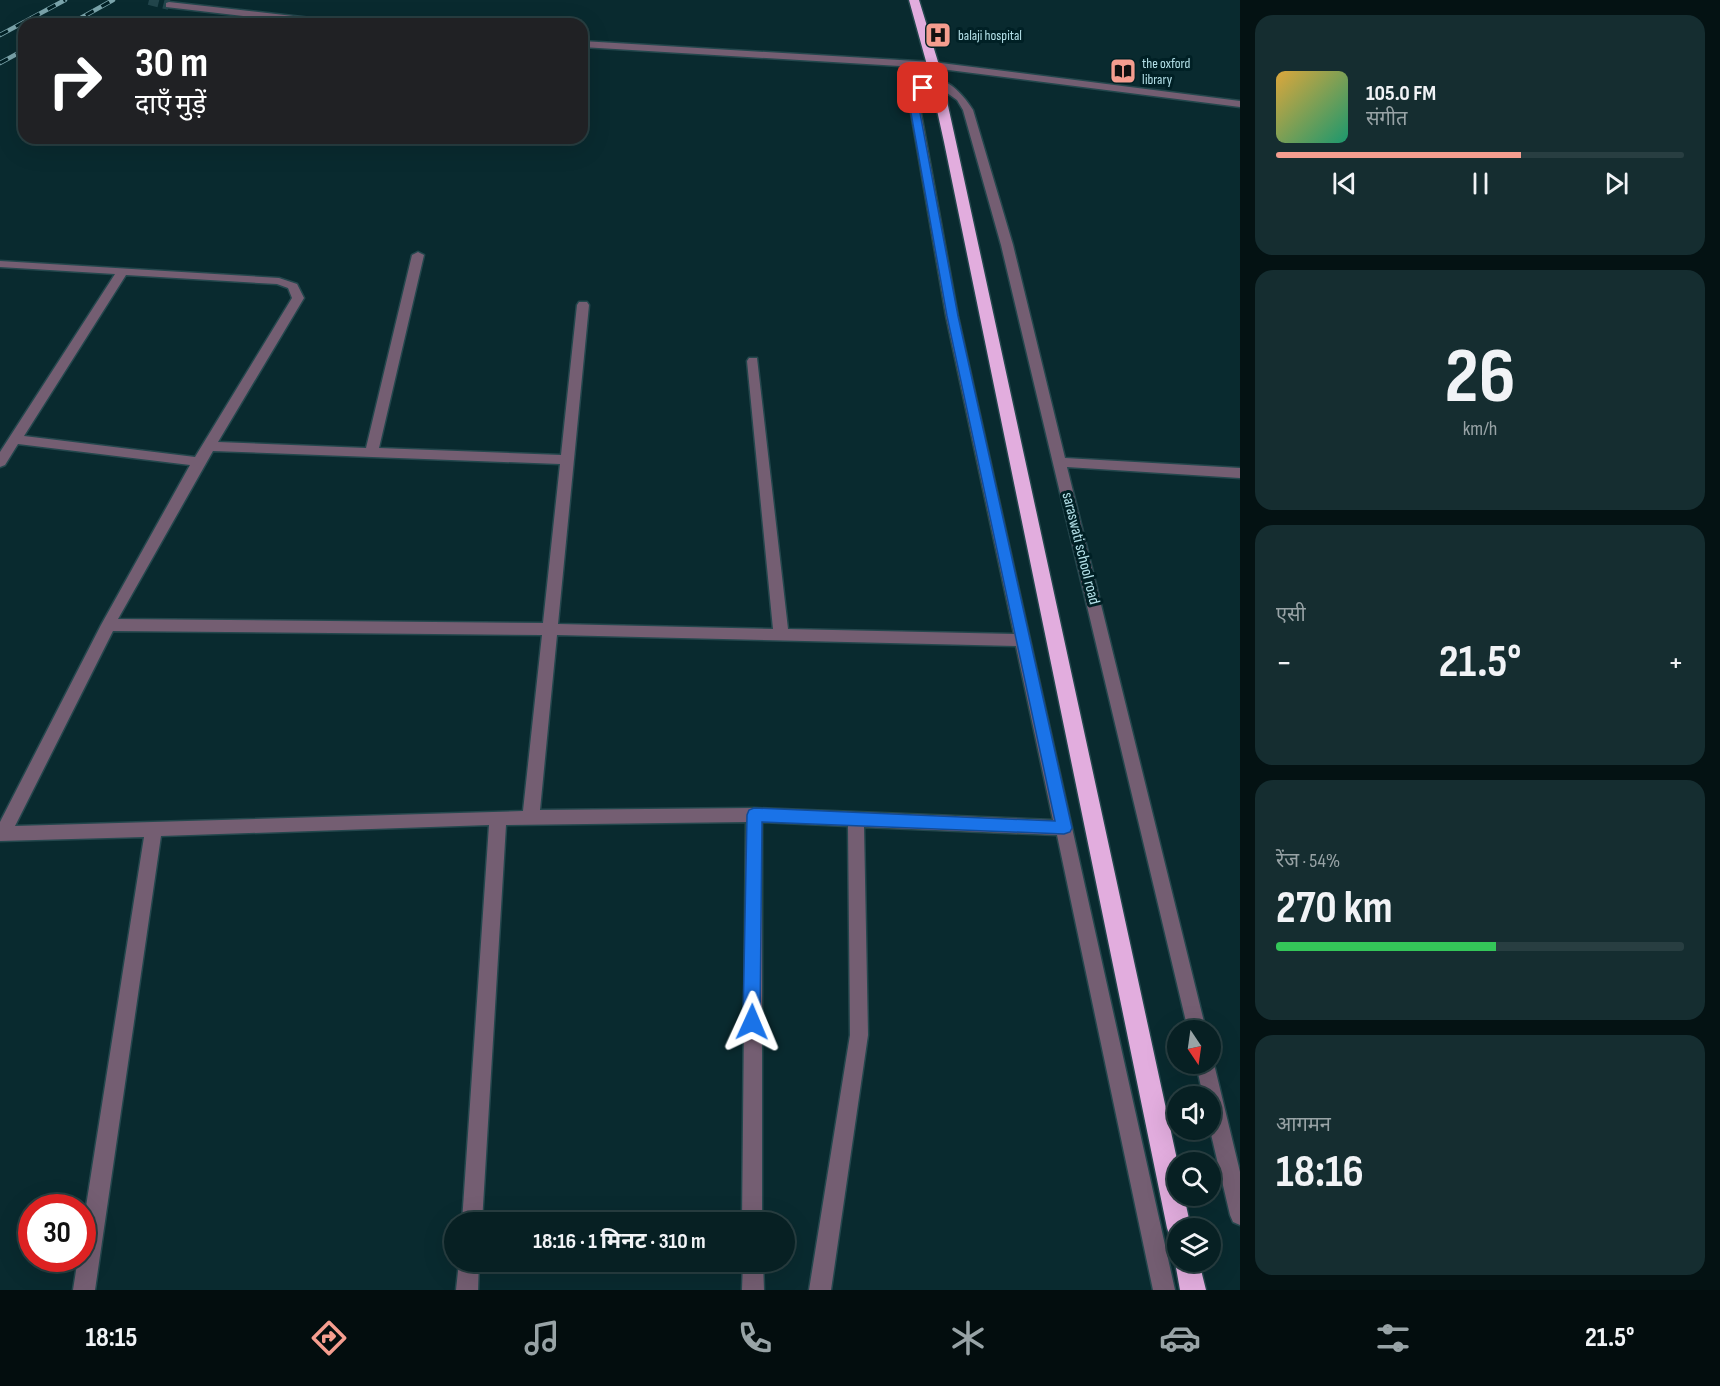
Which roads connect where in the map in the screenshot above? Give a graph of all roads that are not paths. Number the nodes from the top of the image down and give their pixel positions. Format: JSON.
{"nodes":[{"id":1,"x":914,"y":0,"type":"edge"},
{"id":2,"x":169,"y":5,"type":"dead end"},
{"id":3,"x":284,"y":18,"type":"edge"},
{"id":4,"x":588,"y":44,"type":"edge"},
{"id":5,"x":933,"y":65,"type":"junction"},
{"id":6,"x":936,"y":81,"type":"junction"},
{"id":7,"x":1240,"y":104,"type":"edge"},
{"id":8,"x":418,"y":255,"type":"dead end"},
{"id":9,"x":0,"y":264,"type":"edge"},
{"id":10,"x":123,"y":271,"type":"junction"},
{"id":11,"x":583,"y":305,"type":"dead end"},
{"id":12,"x":753,"y":361,"type":"dead end"},
{"id":13,"x":15,"y":439,"type":"junction"},
{"id":14,"x":210,"y":446,"type":"junction"},
{"id":15,"x":372,"y":452,"type":"junction"},
{"id":16,"x":567,"y":460,"type":"junction"},
{"id":17,"x":0,"y":462,"type":"edge"},
{"id":18,"x":199,"y":462,"type":"junction"},
{"id":19,"x":1061,"y":462,"type":"junction"},
{"id":20,"x":1240,"y":473,"type":"edge"},
{"id":21,"x":108,"y":625,"type":"junction"},
{"id":22,"x":550,"y":628,"type":"junction"},
{"id":23,"x":782,"y":634,"type":"junction"},
{"id":24,"x":1024,"y":640,"type":"junction"},
{"id":25,"x":754,"y":815,"type":"junction"},
{"id":26,"x":531,"y":817,"type":"junction"},
{"id":27,"x":498,"y":818,"type":"junction"},
{"id":28,"x":856,"y":819,"type":"junction"},
{"id":29,"x":1064,"y":828,"type":"junction"},
{"id":30,"x":154,"y":829,"type":"junction"},
{"id":31,"x":2,"y":834,"type":"edge"},
{"id":32,"x":1195,"y":1020,"type":"edge"},
{"id":33,"x":1207,"y":1074,"type":"edge"},
{"id":34,"x":473,"y":1212,"type":"edge"},
{"id":35,"x":752,"y":1212,"type":"edge"},
{"id":36,"x":1240,"y":1215,"type":"edge"},
{"id":37,"x":1177,"y":1218,"type":"edge"},
{"id":38,"x":468,"y":1272,"type":"edge"},
{"id":39,"x":753,"y":1272,"type":"edge"},
{"id":40,"x":1188,"y":1272,"type":"edge"},
{"id":41,"x":84,"y":1290,"type":"edge"},
{"id":42,"x":467,"y":1290,"type":"edge"},
{"id":43,"x":753,"y":1290,"type":"edge"},
{"id":44,"x":820,"y":1290,"type":"edge"},
{"id":45,"x":1164,"y":1290,"type":"edge"},
{"id":46,"x":1193,"y":1290,"type":"edge"}],
"edges":[{"from":1,"to":5,"type":"highway"},
{"from":2,"to":3,"type":"street"},
{"from":4,"to":5,"type":"street"},
{"from":5,"to":6,"type":"highway"},
{"from":5,"to":7,"type":"street"},
{"from":6,"to":19,"type":"street","name":"saraswati school road"},
{"from":6,"to":24,"type":"street"},
{"from":6,"to":37,"type":"highway"},
{"from":8,"to":15,"type":"street"},
{"from":9,"to":10,"type":"street"},
{"from":10,"to":13,"type":"street"},
{"from":10,"to":14,"type":"street"},
{"from":11,"to":16,"type":"street"},
{"from":12,"to":23,"type":"street"},
{"from":13,"to":17,"type":"street"},
{"from":13,"to":18,"type":"street"},
{"from":14,"to":15,"type":"street"},
{"from":14,"to":18,"type":"street"},
{"from":15,"to":16,"type":"street"},
{"from":16,"to":22,"type":"street"},
{"from":18,"to":21,"type":"street"},
{"from":19,"to":20,"type":"street"},
{"from":19,"to":32,"type":"street","name":"saraswati school road"},
{"from":21,"to":22,"type":"street"},
{"from":21,"to":31,"type":"street"},
{"from":22,"to":23,"type":"street"},
{"from":22,"to":26,"type":"street"},
{"from":23,"to":24,"type":"street"},
{"from":24,"to":29,"type":"street"},
{"from":25,"to":26,"type":"street"},
{"from":25,"to":28,"type":"street"},
{"from":25,"to":35,"type":"street"},
{"from":26,"to":27,"type":"street"},
{"from":27,"to":30,"type":"street"},
{"from":27,"to":34,"type":"street"},
{"from":28,"to":29,"type":"street"},
{"from":28,"to":44,"type":"street"},
{"from":29,"to":45,"type":"street"},
{"from":30,"to":31,"type":"street"},
{"from":30,"to":41,"type":"street"},
{"from":33,"to":36,"type":"street"},
{"from":38,"to":42,"type":"street"},
{"from":39,"to":43,"type":"street"},
{"from":40,"to":46,"type":"highway"}]}
